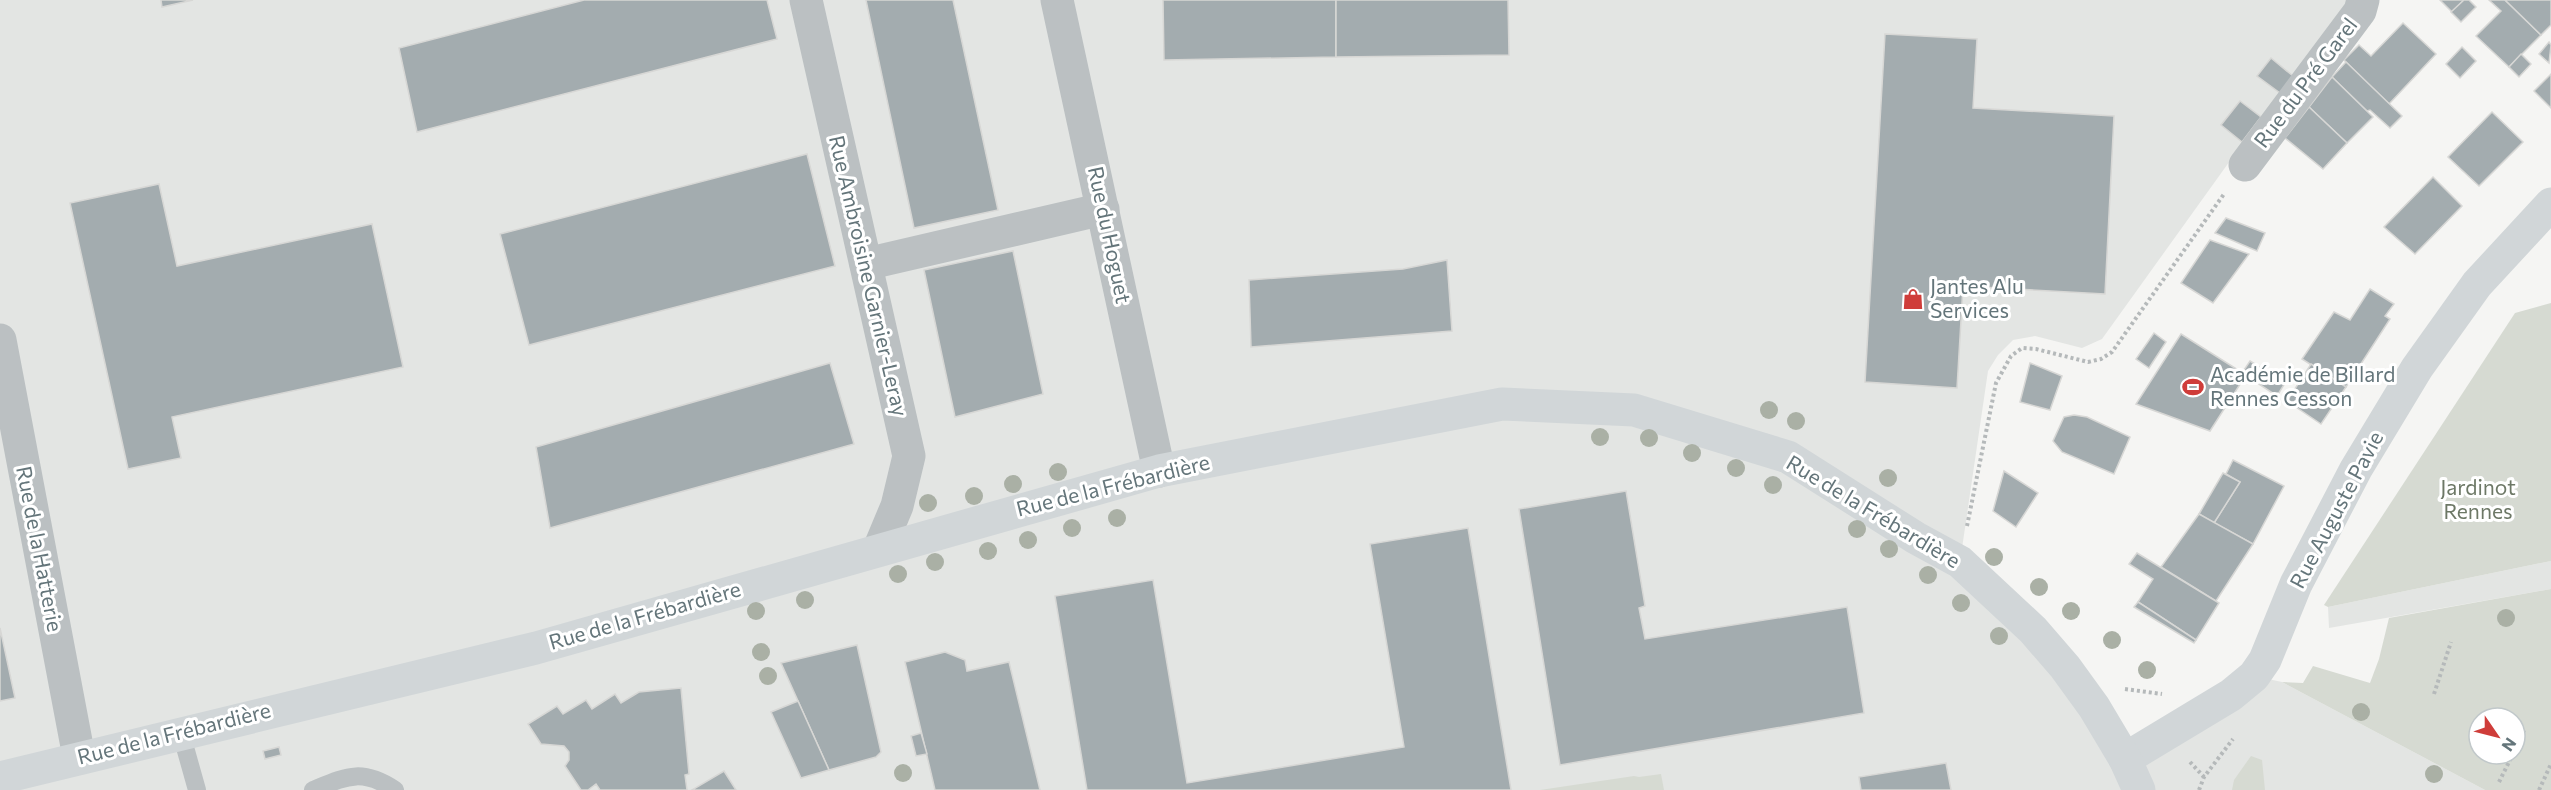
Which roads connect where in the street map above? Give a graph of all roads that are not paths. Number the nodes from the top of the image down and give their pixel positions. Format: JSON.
{"nodes":[{"id":1,"x":806,"y":0,"type":"edge"},
{"id":2,"x":1057,"y":0,"type":"edge"},
{"id":3,"x":2363,"y":0,"type":"edge"},
{"id":4,"x":2245,"y":165,"type":"road end"},
{"id":5,"x":2551,"y":204,"type":"edge"},
{"id":6,"x":1103,"y":209,"type":"junction"},
{"id":7,"x":866,"y":264,"type":"junction"},
{"id":8,"x":0,"y":340,"type":"edge"},
{"id":9,"x":1159,"y":471,"type":"junction"},
{"id":10,"x":879,"y":549,"type":"junction"},
{"id":11,"x":181,"y":733,"type":"junction"},
{"id":12,"x":79,"y":757,"type":"junction"},
{"id":13,"x":2125,"y":759,"type":"junction"},
{"id":14,"x":0,"y":778,"type":"edge"},
{"id":15,"x":197,"y":790,"type":"edge"},
{"id":16,"x":313,"y":790,"type":"edge"},
{"id":17,"x":395,"y":790,"type":"edge"},
{"id":18,"x":2139,"y":790,"type":"edge"}],
"edges":[{"from":1,"to":7,"type":"street","name":"Rue Ambroisine Garnier-Leray"},
{"from":2,"to":6,"type":"street","name":"Rue du Hoguet"},
{"from":3,"to":4,"type":"street","name":"Rue du Pré Garel"},
{"from":5,"to":13,"type":"street","name":"Rue Auguste Pavie"},
{"from":6,"to":7,"type":"street"},
{"from":6,"to":9,"type":"street","name":"Rue du Hoguet"},
{"from":7,"to":10,"type":"street","name":"Rue Ambroisine Garnier-Leray"},
{"from":8,"to":12,"type":"street","name":"Rue de la Hatterie"},
{"from":9,"to":10,"type":"street","name":"Rue de la Frébardière"},
{"from":9,"to":13,"type":"street","name":"Rue de la Frébardière"},
{"from":10,"to":11,"type":"street","name":"Rue de la Frébardière"},
{"from":11,"to":12,"type":"street","name":"Rue de la Frébardière"},
{"from":11,"to":15,"type":"lane"},
{"from":12,"to":14,"type":"street","name":"Rue de la Frébardière"},
{"from":13,"to":18,"type":"street","name":"Rue de la Frébardière"},
{"from":16,"to":17,"type":"lane"}]}
